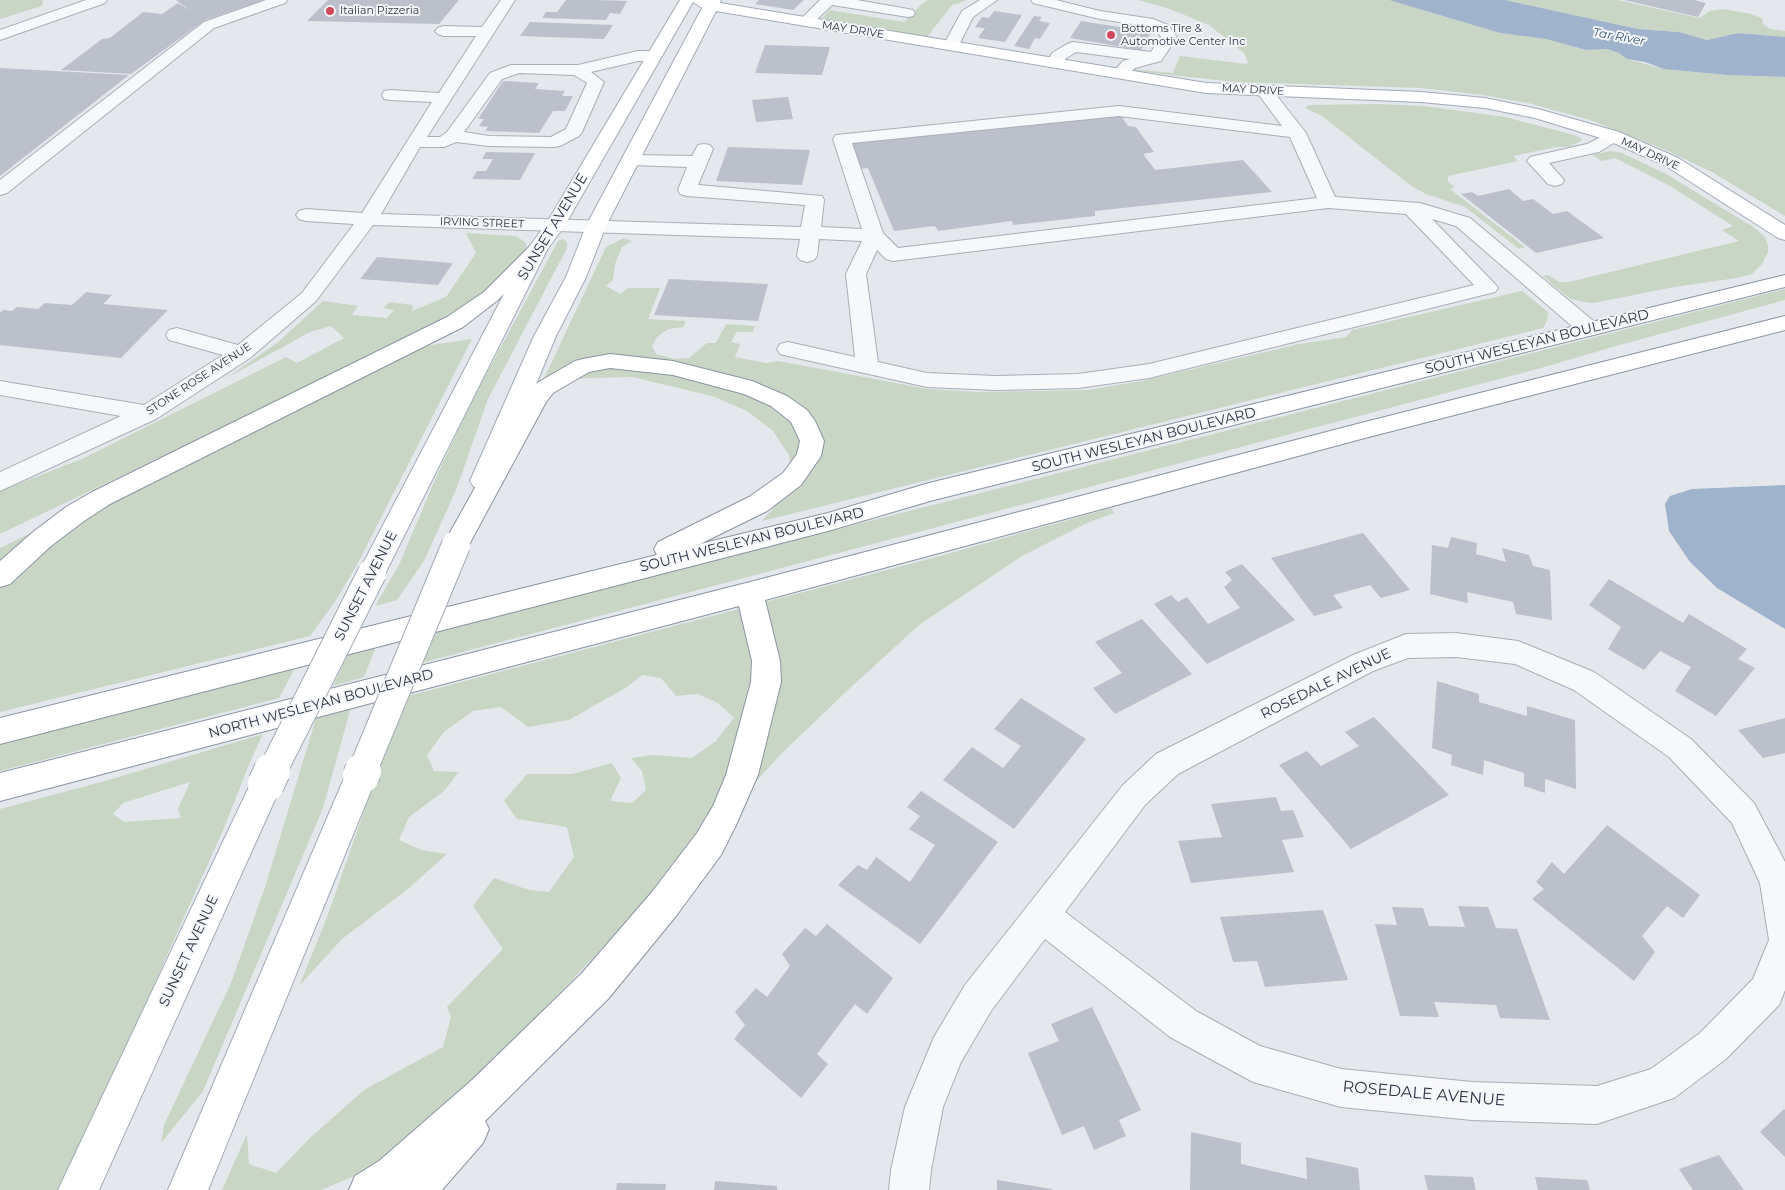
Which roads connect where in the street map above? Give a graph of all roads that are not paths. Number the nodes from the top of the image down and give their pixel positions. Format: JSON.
{"nodes":[{"id":1,"x":100,"y":0,"type":"edge"},
{"id":2,"x":280,"y":0,"type":"edge"},
{"id":3,"x":508,"y":0,"type":"edge"},
{"id":4,"x":686,"y":0,"type":"edge"},
{"id":5,"x":830,"y":0,"type":"edge"},
{"id":6,"x":990,"y":0,"type":"edge"},
{"id":7,"x":1038,"y":0,"type":"edge"},
{"id":8,"x":708,"y":2,"type":"edge"},
{"id":9,"x":908,"y":13,"type":"dead end"},
{"id":10,"x":806,"y":22,"type":"junction"},
{"id":11,"x":443,"y":31,"type":"dead end"},
{"id":12,"x":486,"y":32,"type":"junction"},
{"id":13,"x":0,"y":36,"type":"edge"},
{"id":14,"x":951,"y":46,"type":"junction"},
{"id":15,"x":653,"y":56,"type":"junction"},
{"id":16,"x":1155,"y":58,"type":"junction"},
{"id":17,"x":1055,"y":63,"type":"junction"},
{"id":18,"x":578,"y":70,"type":"junction"},
{"id":19,"x":1120,"y":74,"type":"junction"},
{"id":20,"x":1264,"y":91,"type":"junction"},
{"id":21,"x":390,"y":96,"type":"dead end"},
{"id":22,"x":443,"y":98,"type":"junction"},
{"id":23,"x":1297,"y":133,"type":"junction"},
{"id":24,"x":453,"y":136,"type":"junction"},
{"id":25,"x":566,"y":136,"type":"junction"},
{"id":26,"x":1613,"y":136,"type":"junction"},
{"id":27,"x":415,"y":142,"type":"junction"},
{"id":28,"x":603,"y":142,"type":"junction"},
{"id":29,"x":631,"y":160,"type":"junction"},
{"id":30,"x":1555,"y":180,"type":"dead end"},
{"id":31,"x":0,"y":189,"type":"edge"},
{"id":32,"x":1328,"y":202,"type":"junction"},
{"id":33,"x":1412,"y":209,"type":"junction"},
{"id":34,"x":306,"y":215,"type":"dead end"},
{"id":35,"x":368,"y":219,"type":"junction"},
{"id":36,"x":555,"y":225,"type":"junction"},
{"id":37,"x":596,"y":226,"type":"junction"},
{"id":38,"x":811,"y":234,"type":"junction"},
{"id":39,"x":1785,"y":234,"type":"edge"},
{"id":40,"x":874,"y":235,"type":"junction"},
{"id":41,"x":536,"y":250,"type":"junction"},
{"id":42,"x":807,"y":256,"type":"dead end"},
{"id":43,"x":1785,"y":281,"type":"edge"},
{"id":44,"x":1785,"y":323,"type":"edge"},
{"id":45,"x":1588,"y":329,"type":"junction"},
{"id":46,"x":177,"y":335,"type":"dead end"},
{"id":47,"x":788,"y":349,"type":"dead end"},
{"id":48,"x":242,"y":353,"type":"junction"},
{"id":49,"x":867,"y":367,"type":"junction"},
{"id":50,"x":3,"y":390,"type":"edge"},
{"id":51,"x":148,"y":413,"type":"junction"},
{"id":52,"x":0,"y":482,"type":"edge"},
{"id":53,"x":456,"y":545,"type":"junction"},
{"id":54,"x":0,"y":577,"type":"edge"},
{"id":55,"x":750,"y":592,"type":"junction"},
{"id":56,"x":504,"y":603,"type":"junction"},
{"id":57,"x":0,"y":731,"type":"edge"},
{"id":58,"x":0,"y":787,"type":"edge"},
{"id":59,"x":1042,"y":915,"type":"junction"},
{"id":60,"x":1785,"y":937,"type":"edge"},
{"id":61,"x":1785,"y":944,"type":"edge"},
{"id":62,"x":596,"y":986,"type":"junction"},
{"id":63,"x":78,"y":1190,"type":"edge"},
{"id":64,"x":188,"y":1190,"type":"edge"},
{"id":65,"x":369,"y":1190,"type":"edge"},
{"id":66,"x":416,"y":1190,"type":"edge"},
{"id":67,"x":909,"y":1190,"type":"edge"}],
"edges":[{"from":1,"to":13,"type":"street"},
{"from":2,"to":31,"type":"street"},
{"from":3,"to":12,"type":"street","name":"STONE ROSE AVENUE"},
{"from":4,"to":15,"type":"main road","name":"SUNSET AVENUE"},
{"from":5,"to":9,"type":"street"},
{"from":5,"to":10,"type":"street"},
{"from":6,"to":14,"type":"street"},
{"from":7,"to":16,"type":"street"},
{"from":8,"to":10,"type":"main road","name":"MAY DRIVE"},
{"from":8,"to":29,"type":"main road"},
{"from":10,"to":14,"type":"main road","name":"MAY DRIVE"},
{"from":11,"to":12,"type":"street"},
{"from":12,"to":22,"type":"street","name":"STONE ROSE AVENUE"},
{"from":14,"to":17,"type":"main road","name":"MAY DRIVE"},
{"from":15,"to":18,"type":"street"},
{"from":15,"to":28,"type":"main road","name":"SUNSET AVENUE"},
{"from":16,"to":17,"type":"street"},
{"from":16,"to":19,"type":"street"},
{"from":17,"to":19,"type":"main road","name":"MAY DRIVE"},
{"from":18,"to":24,"type":"street"},
{"from":18,"to":25,"type":"street"},
{"from":19,"to":20,"type":"main road","name":"MAY DRIVE"},
{"from":20,"to":23,"type":"street"},
{"from":20,"to":26,"type":"main road","name":"MAY DRIVE"},
{"from":21,"to":22,"type":"street"},
{"from":22,"to":27,"type":"street","name":"STONE ROSE AVENUE"},
{"from":23,"to":32,"type":"street"},
{"from":23,"to":40,"type":"street"},
{"from":24,"to":25,"type":"street"},
{"from":24,"to":27,"type":"street"},
{"from":25,"to":28,"type":"street"},
{"from":26,"to":30,"type":"street"},
{"from":26,"to":39,"type":"main road","name":"MAY DRIVE"},
{"from":27,"to":35,"type":"street","name":"STONE ROSE AVENUE"},
{"from":28,"to":36,"type":"main road","name":"SUNSET AVENUE"},
{"from":29,"to":37,"type":"main road"},
{"from":29,"to":38,"type":"street"},
{"from":32,"to":33,"type":"street"},
{"from":32,"to":40,"type":"street"},
{"from":33,"to":45,"type":"street"},
{"from":33,"to":49,"type":"street"},
{"from":34,"to":35,"type":"street","name":"IRVING STREET"},
{"from":35,"to":36,"type":"street","name":"IRVING STREET"},
{"from":35,"to":48,"type":"street","name":"STONE ROSE AVENUE"},
{"from":36,"to":37,"type":"street","name":"IRVING STREET"},
{"from":36,"to":41,"type":"main road","name":"SUNSET AVENUE"},
{"from":37,"to":38,"type":"street","name":"IRVING STREET"},
{"from":37,"to":53,"type":"main road"},
{"from":38,"to":40,"type":"street","name":"IRVING STREET"},
{"from":38,"to":42,"type":"street"},
{"from":40,"to":49,"type":"street"},
{"from":41,"to":54,"type":"main road"},
{"from":41,"to":63,"type":"main road","name":"SUNSET AVENUE","bridge":true},
{"from":43,"to":45,"type":"main road","name":"SOUTH WESLEYAN BOULEVARD"},
{"from":44,"to":55,"type":"main road"},
{"from":45,"to":56,"type":"main road","name":"SOUTH WESLEYAN BOULEVARD"},
{"from":46,"to":48,"type":"street"},
{"from":47,"to":49,"type":"street"},
{"from":48,"to":51,"type":"street","name":"STONE ROSE AVENUE"},
{"from":50,"to":51,"type":"street"},
{"from":51,"to":52,"type":"street","name":"STONE ROSE AVENUE"},
{"from":53,"to":56,"type":"main road"},
{"from":53,"to":64,"type":"main road","bridge":true},
{"from":55,"to":58,"type":"main road","name":"NORTH WESLEYAN BOULEVARD"},
{"from":55,"to":62,"type":"main road"},
{"from":56,"to":57,"type":"main road"},
{"from":59,"to":60,"type":"street","name":"ROSEDALE AVENUE"},
{"from":59,"to":61,"type":"street","name":"ROSEDALE AVENUE"},
{"from":59,"to":67,"type":"street","name":"ROSEDALE AVENUE"},
{"from":62,"to":65,"type":"main road"},
{"from":62,"to":66,"type":"main road"}]}
